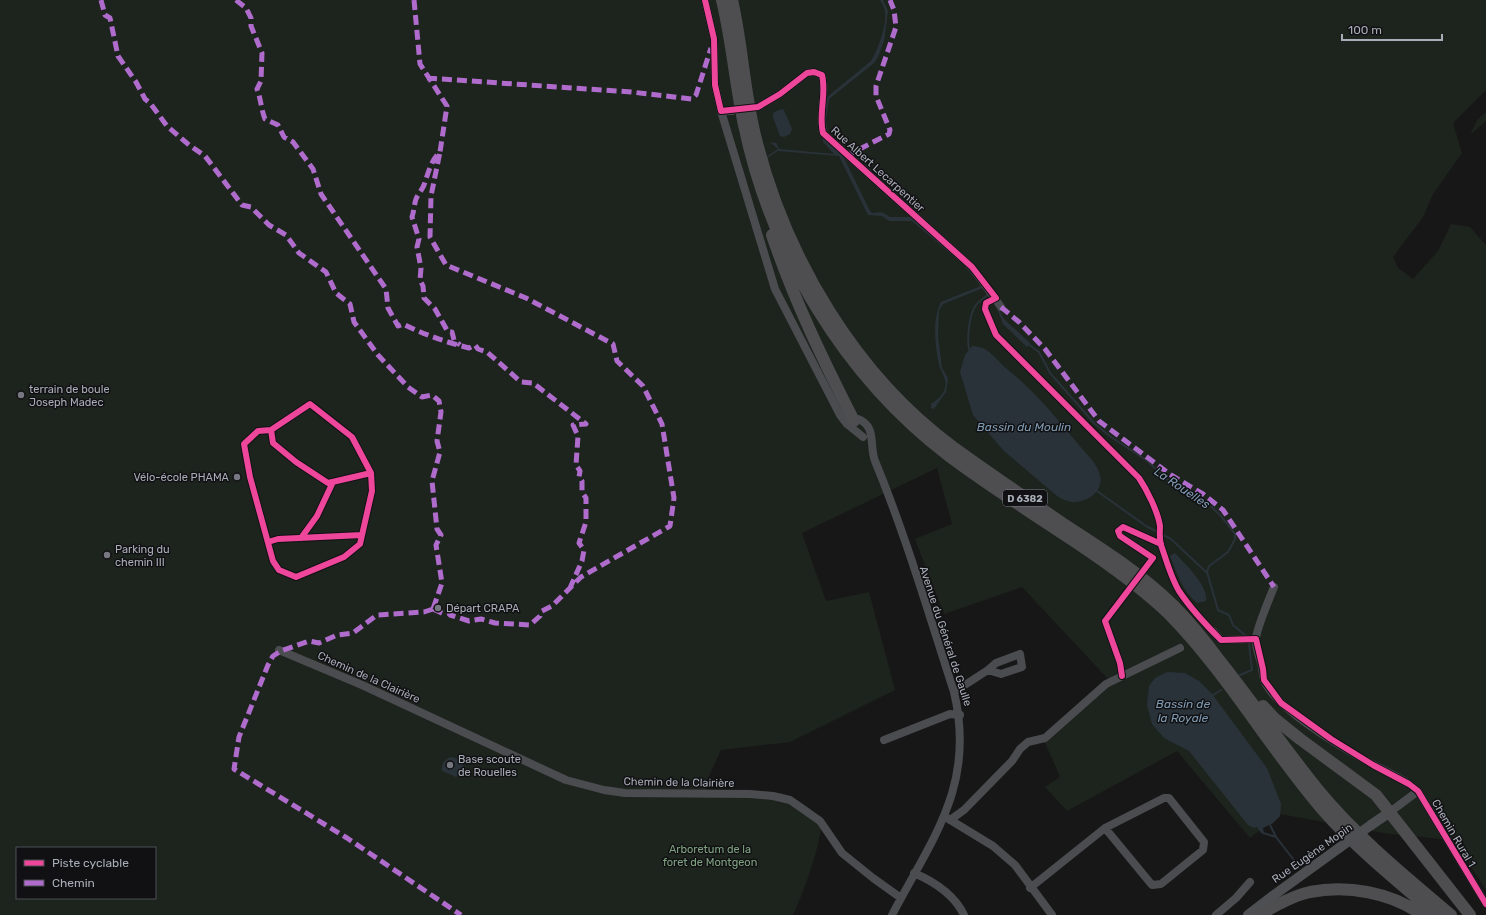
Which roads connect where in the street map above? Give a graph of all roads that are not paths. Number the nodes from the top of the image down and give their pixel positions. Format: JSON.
{"nodes":[{"id":1,"x":705,"y":0,"type":"edge"},
{"id":2,"x":722,"y":0,"type":"edge"},
{"id":3,"x":732,"y":0,"type":"edge"},
{"id":4,"x":758,"y":107,"type":"dead end"},
{"id":5,"x":721,"y":111,"type":"junction"},
{"id":6,"x":732,"y":111,"type":"dead end"},
{"id":7,"x":744,"y":126,"type":"junction"},
{"id":8,"x":1001,"y":307,"type":"dead end"},
{"id":9,"x":850,"y":423,"type":"junction"},
{"id":10,"x":873,"y":456,"type":"junction"},
{"id":11,"x":1274,"y":587,"type":"dead end"},
{"id":12,"x":1213,"y":631,"type":"dead end"},
{"id":13,"x":1256,"y":639,"type":"junction"},
{"id":14,"x":1180,"y":648,"type":"dead end"},
{"id":15,"x":279,"y":650,"type":"dead end"},
{"id":16,"x":1217,"y":656,"type":"junction"},
{"id":17,"x":988,"y":670,"type":"dead end"},
{"id":18,"x":954,"y":692,"type":"junction"},
{"id":19,"x":960,"y":715,"type":"junction"},
{"id":20,"x":884,"y":740,"type":"dead end"},
{"id":21,"x":1418,"y":791,"type":"junction"},
{"id":22,"x":1390,"y":812,"type":"junction"},
{"id":23,"x":947,"y":819,"type":"junction"},
{"id":24,"x":1105,"y":828,"type":"junction"},
{"id":25,"x":914,"y":873,"type":"junction"},
{"id":26,"x":1250,"y":882,"type":"dead end"},
{"id":27,"x":1030,"y":888,"type":"junction"},
{"id":28,"x":901,"y":898,"type":"junction"},
{"id":29,"x":1486,"y":904,"type":"edge"},
{"id":30,"x":892,"y":915,"type":"edge"},
{"id":31,"x":964,"y":915,"type":"edge"},
{"id":32,"x":1052,"y":915,"type":"edge"},
{"id":33,"x":1216,"y":915,"type":"edge"},
{"id":34,"x":1248,"y":915,"type":"edge"},
{"id":35,"x":1259,"y":915,"type":"edge"},
{"id":36,"x":1422,"y":915,"type":"edge"},
{"id":37,"x":1436,"y":915,"type":"edge"},
{"id":38,"x":1451,"y":915,"type":"edge"},
{"id":39,"x":1470,"y":915,"type":"edge"}],
"edges":[{"from":1,"to":5,"type":"street"},
{"from":2,"to":7,"type":"highway","number":"D 6382"},
{"from":3,"to":16,"type":"highway","number":"D 6382"},
{"from":4,"to":8,"type":"street","name":"Rue Albert Lecarpentier"},
{"from":5,"to":6,"type":"street"},
{"from":5,"to":9,"type":"street"},
{"from":7,"to":9,"type":"highway"},
{"from":7,"to":37,"type":"highway","number":"D 6382"},
{"from":9,"to":10,"type":"street"},
{"from":9,"to":10,"type":"street"},
{"from":10,"to":18,"type":"street","name":"Avenue du Général de Gaulle"},
{"from":11,"to":13,"type":"street"},
{"from":12,"to":13,"type":"street"},
{"from":13,"to":21,"type":"street"},
{"from":14,"to":23,"type":"street"},
{"from":15,"to":28,"type":"street","name":"Chemin de la Clairière"},
{"from":16,"to":22,"type":"highway"},
{"from":16,"to":38,"type":"highway","number":"D 6382"},
{"from":17,"to":18,"type":"street"},
{"from":18,"to":19,"type":"street","name":"Avenue du Général de Gaulle"},
{"from":19,"to":20,"type":"street"},
{"from":19,"to":23,"type":"street","name":"Avenue du Général de Gaulle"},
{"from":21,"to":22,"type":"street"},
{"from":21,"to":29,"type":"street","name":"Chemin Rural 1"},
{"from":22,"to":34,"type":"main road","name":"Rue Eugène Mopin","bridge":true},
{"from":22,"to":39,"type":"highway"},
{"from":23,"to":25,"type":"street","name":"Avenue du Général de Gaulle"},
{"from":23,"to":27,"type":"street"},
{"from":24,"to":24,"type":"street"},
{"from":24,"to":27,"type":"street"},
{"from":25,"to":28,"type":"street","name":"Avenue du Général de Gaulle"},
{"from":25,"to":31,"type":"street"},
{"from":26,"to":33,"type":"street"},
{"from":27,"to":32,"type":"street"},
{"from":28,"to":30,"type":"street","name":"Avenue du Général de Gaulle"},
{"from":35,"to":36,"type":"highway"}]}
